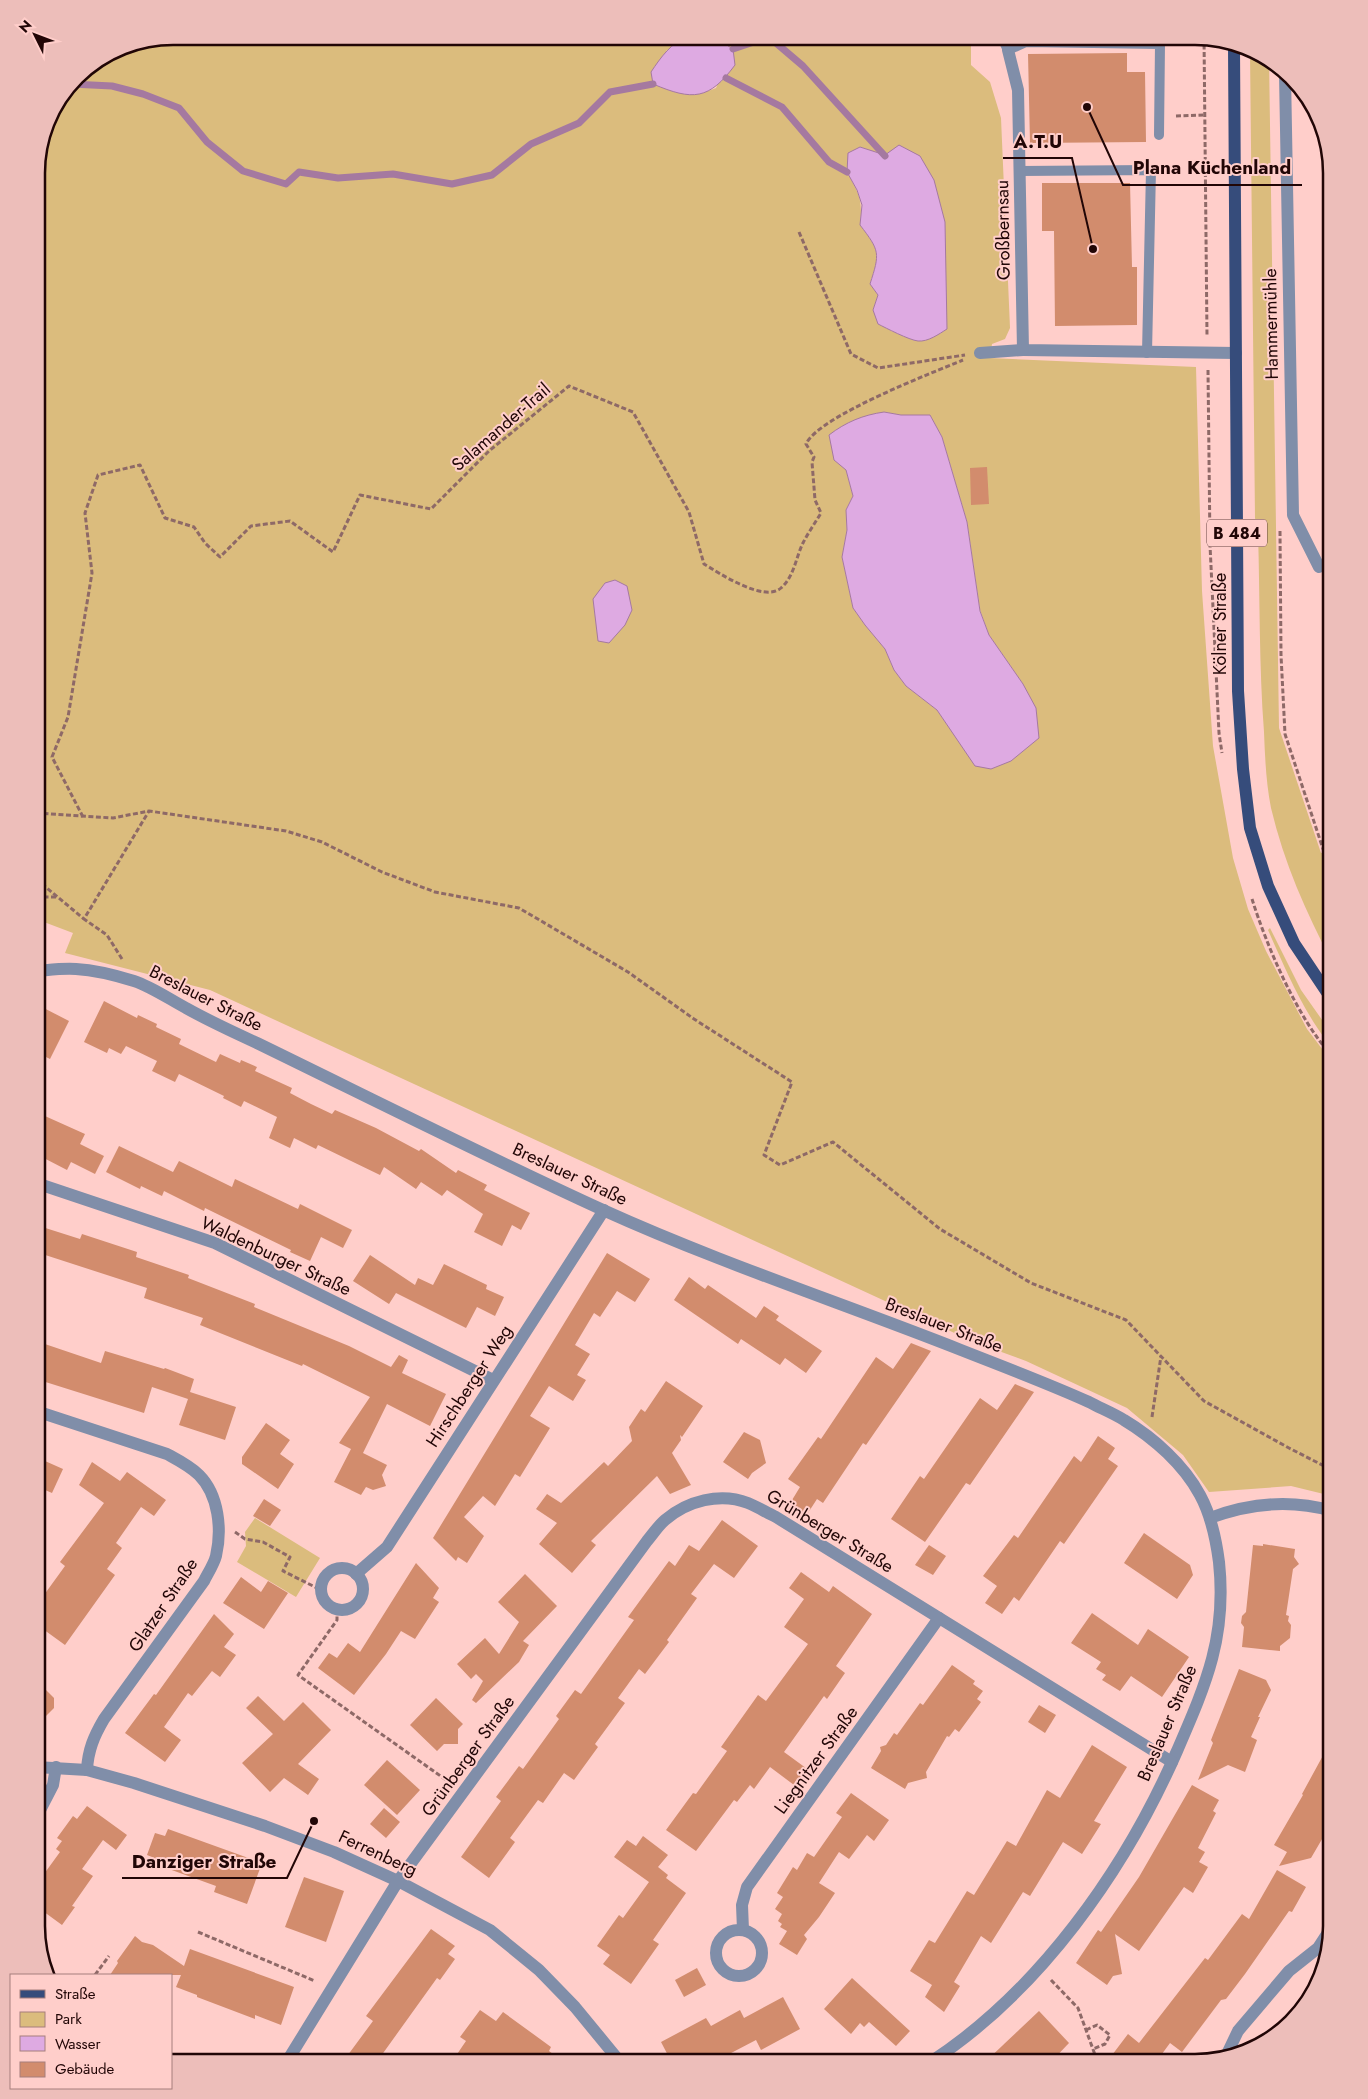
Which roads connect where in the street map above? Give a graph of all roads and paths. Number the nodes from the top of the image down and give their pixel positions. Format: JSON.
{"nodes":[{"id":1,"x":1006,"y":45,"type":"edge"},
{"id":2,"x":1019,"y":45,"type":"edge"},
{"id":3,"x":1160,"y":45,"type":"edge"},
{"id":4,"x":1008,"y":50,"type":"junction"},
{"id":5,"x":1234,"y":51,"type":"edge"},
{"id":6,"x":1285,"y":81,"type":"edge"},
{"id":7,"x":1203,"y":115,"type":"dead end"},
{"id":8,"x":1185,"y":116,"type":"dead end"},
{"id":9,"x":1159,"y":135,"type":"dead end"},
{"id":10,"x":1020,"y":171,"type":"junction"},
{"id":11,"x":799,"y":232,"type":"dead end"},
{"id":12,"x":1023,"y":350,"type":"junction"},
{"id":13,"x":1147,"y":352,"type":"junction"},
{"id":14,"x":980,"y":353,"type":"junction"},
{"id":15,"x":1236,"y":353,"type":"junction"},
{"id":16,"x":1292,"y":516,"type":"junction"},
{"id":17,"x":1319,"y":567,"type":"dead end"},
{"id":18,"x":149,"y":812,"type":"junction"},
{"id":19,"x":45,"y":814,"type":"edge"},
{"id":20,"x":83,"y":817,"type":"junction"},
{"id":21,"x":1323,"y":849,"type":"edge"},
{"id":22,"x":45,"y":887,"type":"edge"},
{"id":23,"x":45,"y":897,"type":"edge"},
{"id":24,"x":56,"y":897,"type":"junction"},
{"id":25,"x":84,"y":919,"type":"junction"},
{"id":26,"x":45,"y":971,"type":"edge"},
{"id":27,"x":136,"y":981,"type":"junction"},
{"id":28,"x":1323,"y":986,"type":"edge"},
{"id":29,"x":45,"y":1186,"type":"edge"},
{"id":30,"x":604,"y":1210,"type":"junction"},
{"id":31,"x":1161,"y":1356,"type":"junction"},
{"id":32,"x":493,"y":1380,"type":"junction"},
{"id":33,"x":45,"y":1414,"type":"edge"},
{"id":34,"x":1149,"y":1437,"type":"junction"},
{"id":35,"x":1323,"y":1466,"type":"edge"},
{"id":36,"x":1323,"y":1509,"type":"edge"},
{"id":37,"x":1210,"y":1518,"type":"junction"},
{"id":38,"x":233,"y":1531,"type":"dead end"},
{"id":39,"x":356,"y":1574,"type":"junction"},
{"id":40,"x":322,"y":1590,"type":"junction"},
{"id":41,"x":337,"y":1609,"type":"junction"},
{"id":42,"x":939,"y":1618,"type":"junction"},
{"id":43,"x":1172,"y":1762,"type":"junction"},
{"id":44,"x":45,"y":1767,"type":"edge"},
{"id":45,"x":56,"y":1767,"type":"junction"},
{"id":46,"x":87,"y":1770,"type":"junction"},
{"id":47,"x":463,"y":1793,"type":"junction"},
{"id":48,"x":45,"y":1801,"type":"edge"},
{"id":49,"x":398,"y":1881,"type":"junction"},
{"id":50,"x":743,"y":1930,"type":"dead end"},
{"id":51,"x":198,"y":1932,"type":"dead end"},
{"id":52,"x":1322,"y":1942,"type":"edge"},
{"id":53,"x":109,"y":1956,"type":"dead end"},
{"id":54,"x":1038,"y":1970,"type":"junction"},
{"id":55,"x":96,"y":1974,"type":"edge"},
{"id":56,"x":332,"y":1988,"type":"junction"},
{"id":57,"x":1086,"y":2030,"type":"junction"},
{"id":58,"x":1093,"y":2049,"type":"junction"},
{"id":59,"x":1229,"y":2050,"type":"edge"},
{"id":60,"x":291,"y":2054,"type":"edge"},
{"id":61,"x":614,"y":2054,"type":"edge"},
{"id":62,"x":942,"y":2054,"type":"edge"},
{"id":63,"x":1095,"y":2054,"type":"edge"}],
"edges":[{"from":1,"to":4,"type":"lane"},
{"from":2,"to":4,"type":"lane"},
{"from":3,"to":9,"type":"lane"},
{"from":4,"to":10,"type":"street","name":"Großbernsau"},
{"from":5,"to":15,"type":"main road","name":"Kölner Straße","number":"B 484"},
{"from":6,"to":16,"type":"street","name":"Hammermühle"},
{"from":7,"to":8,"type":"path"},
{"from":10,"to":12,"type":"street","name":"Großbernsau"},
{"from":10,"to":13,"type":"lane"},
{"from":11,"to":14,"type":"path"},
{"from":12,"to":13,"type":"street"},
{"from":12,"to":14,"type":"street"},
{"from":13,"to":15,"type":"street"},
{"from":14,"to":20,"type":"path","name":"Salamander-Trail"},
{"from":15,"to":28,"type":"main road","name":"Kölner Straße","number":"B 484"},
{"from":16,"to":17,"type":"street","name":"Hammermühle"},
{"from":16,"to":21,"type":"path"},
{"from":18,"to":20,"type":"path"},
{"from":18,"to":25,"type":"path"},
{"from":18,"to":31,"type":"path"},
{"from":19,"to":20,"type":"path"},
{"from":22,"to":24,"type":"path"},
{"from":23,"to":24,"type":"path"},
{"from":24,"to":25,"type":"path"},
{"from":25,"to":27,"type":"path"},
{"from":26,"to":27,"type":"street","name":"Breslauer Straße"},
{"from":27,"to":30,"type":"street","name":"Breslauer Straße"},
{"from":29,"to":32,"type":"street","name":"Waldenburger Straße"},
{"from":30,"to":32,"type":"street","name":"Hirschberger Weg"},
{"from":30,"to":34,"type":"street","name":"Breslauer Straße"},
{"from":31,"to":34,"type":"path"},
{"from":31,"to":35,"type":"path"},
{"from":32,"to":39,"type":"street","name":"Hirschberger Weg"},
{"from":33,"to":46,"type":"street","name":"Glatzer Straße"},
{"from":34,"to":37,"type":"street","name":"Breslauer Straße"},
{"from":36,"to":37,"type":"street"},
{"from":37,"to":43,"type":"street","name":"Breslauer Straße"},
{"from":38,"to":40,"type":"path"},
{"from":39,"to":40,"type":"street"},
{"from":39,"to":41,"type":"street"},
{"from":40,"to":41,"type":"street"},
{"from":41,"to":47,"type":"path"},
{"from":42,"to":43,"type":"street","name":"Grünberger Straße"},
{"from":42,"to":47,"type":"street","name":"Grünberger Straße"},
{"from":42,"to":50,"type":"street","name":"Liegnitzer Straße"},
{"from":43,"to":54,"type":"street","name":"Breslauer Straße"},
{"from":44,"to":45,"type":"street","name":"Ferrenberg"},
{"from":45,"to":46,"type":"street","name":"Ferrenberg"},
{"from":45,"to":48,"type":"street"},
{"from":46,"to":49,"type":"street","name":"Ferrenberg"},
{"from":47,"to":49,"type":"street","name":"Grünberger Straße"},
{"from":49,"to":56,"type":"street","name":"Grünberger Straße"},
{"from":49,"to":61,"type":"street","name":"Ferrenberg"},
{"from":51,"to":56,"type":"path"},
{"from":52,"to":59,"type":"street"},
{"from":53,"to":55,"type":"path"},
{"from":54,"to":57,"type":"path"},
{"from":54,"to":62,"type":"street","name":"Breslauer Straße"},
{"from":56,"to":60,"type":"street","name":"Grünberger Straße"},
{"from":57,"to":58,"type":"path"},
{"from":57,"to":58,"type":"path"},
{"from":58,"to":63,"type":"path"}]}
